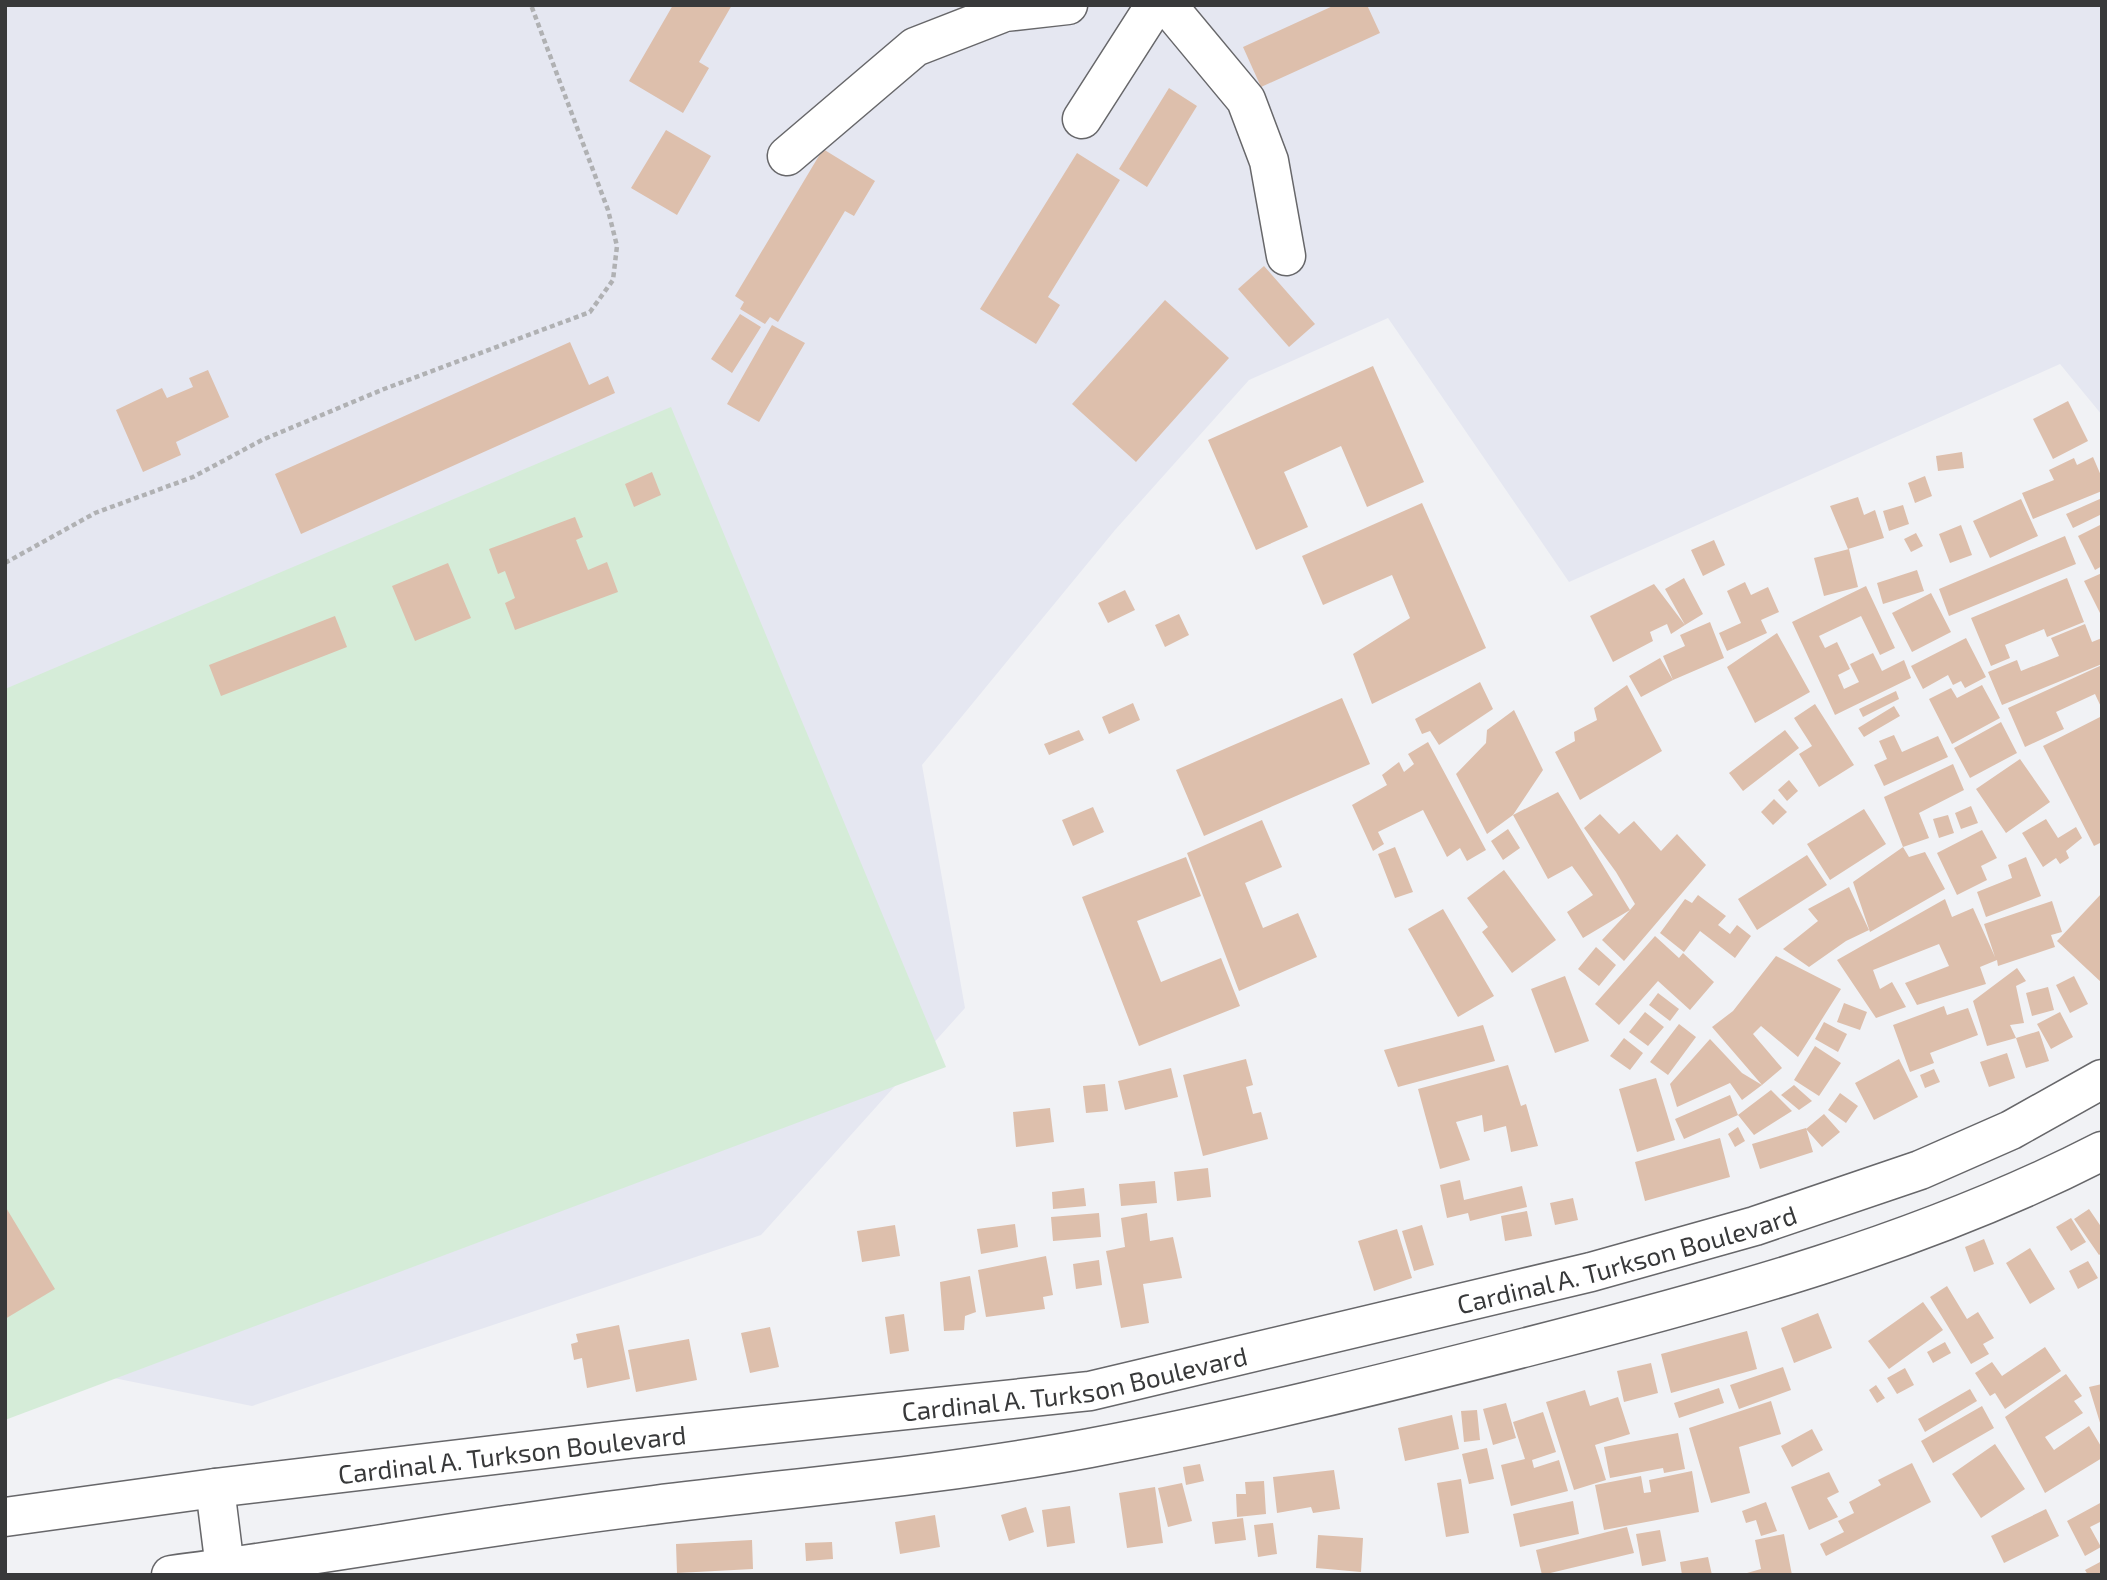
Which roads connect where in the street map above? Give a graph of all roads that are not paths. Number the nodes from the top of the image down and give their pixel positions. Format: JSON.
{"nodes":[{"id":1,"x":1068,"y":5,"type":"edge"},
{"id":2,"x":1155,"y":5,"type":"edge"},
{"id":3,"x":1167,"y":5,"type":"edge"},
{"id":4,"x":1082,"y":119,"type":"dead end"},
{"id":5,"x":787,"y":156,"type":"dead end"},
{"id":6,"x":1286,"y":256,"type":"dead end"},
{"id":7,"x":2102,"y":1079,"type":"edge"},
{"id":8,"x":2102,"y":1151,"type":"edge"},
{"id":9,"x":215,"y":1488,"type":"junction"},
{"id":10,"x":5,"y":1517,"type":"edge"},
{"id":11,"x":225,"y":1568,"type":"junction"},
{"id":12,"x":171,"y":1575,"type":"edge"}],
"edges":[{"from":1,"to":5,"type":"street"},
{"from":2,"to":4,"type":"street"},
{"from":3,"to":6,"type":"street"},
{"from":7,"to":9,"type":"street","name":"Cardinal A. Turkson Boulevard"},
{"from":8,"to":11,"type":"street"},
{"from":9,"to":10,"type":"street","name":"Cardinal A. Turkson Boulevard"},
{"from":9,"to":11,"type":"street"},
{"from":11,"to":12,"type":"street"}]}
